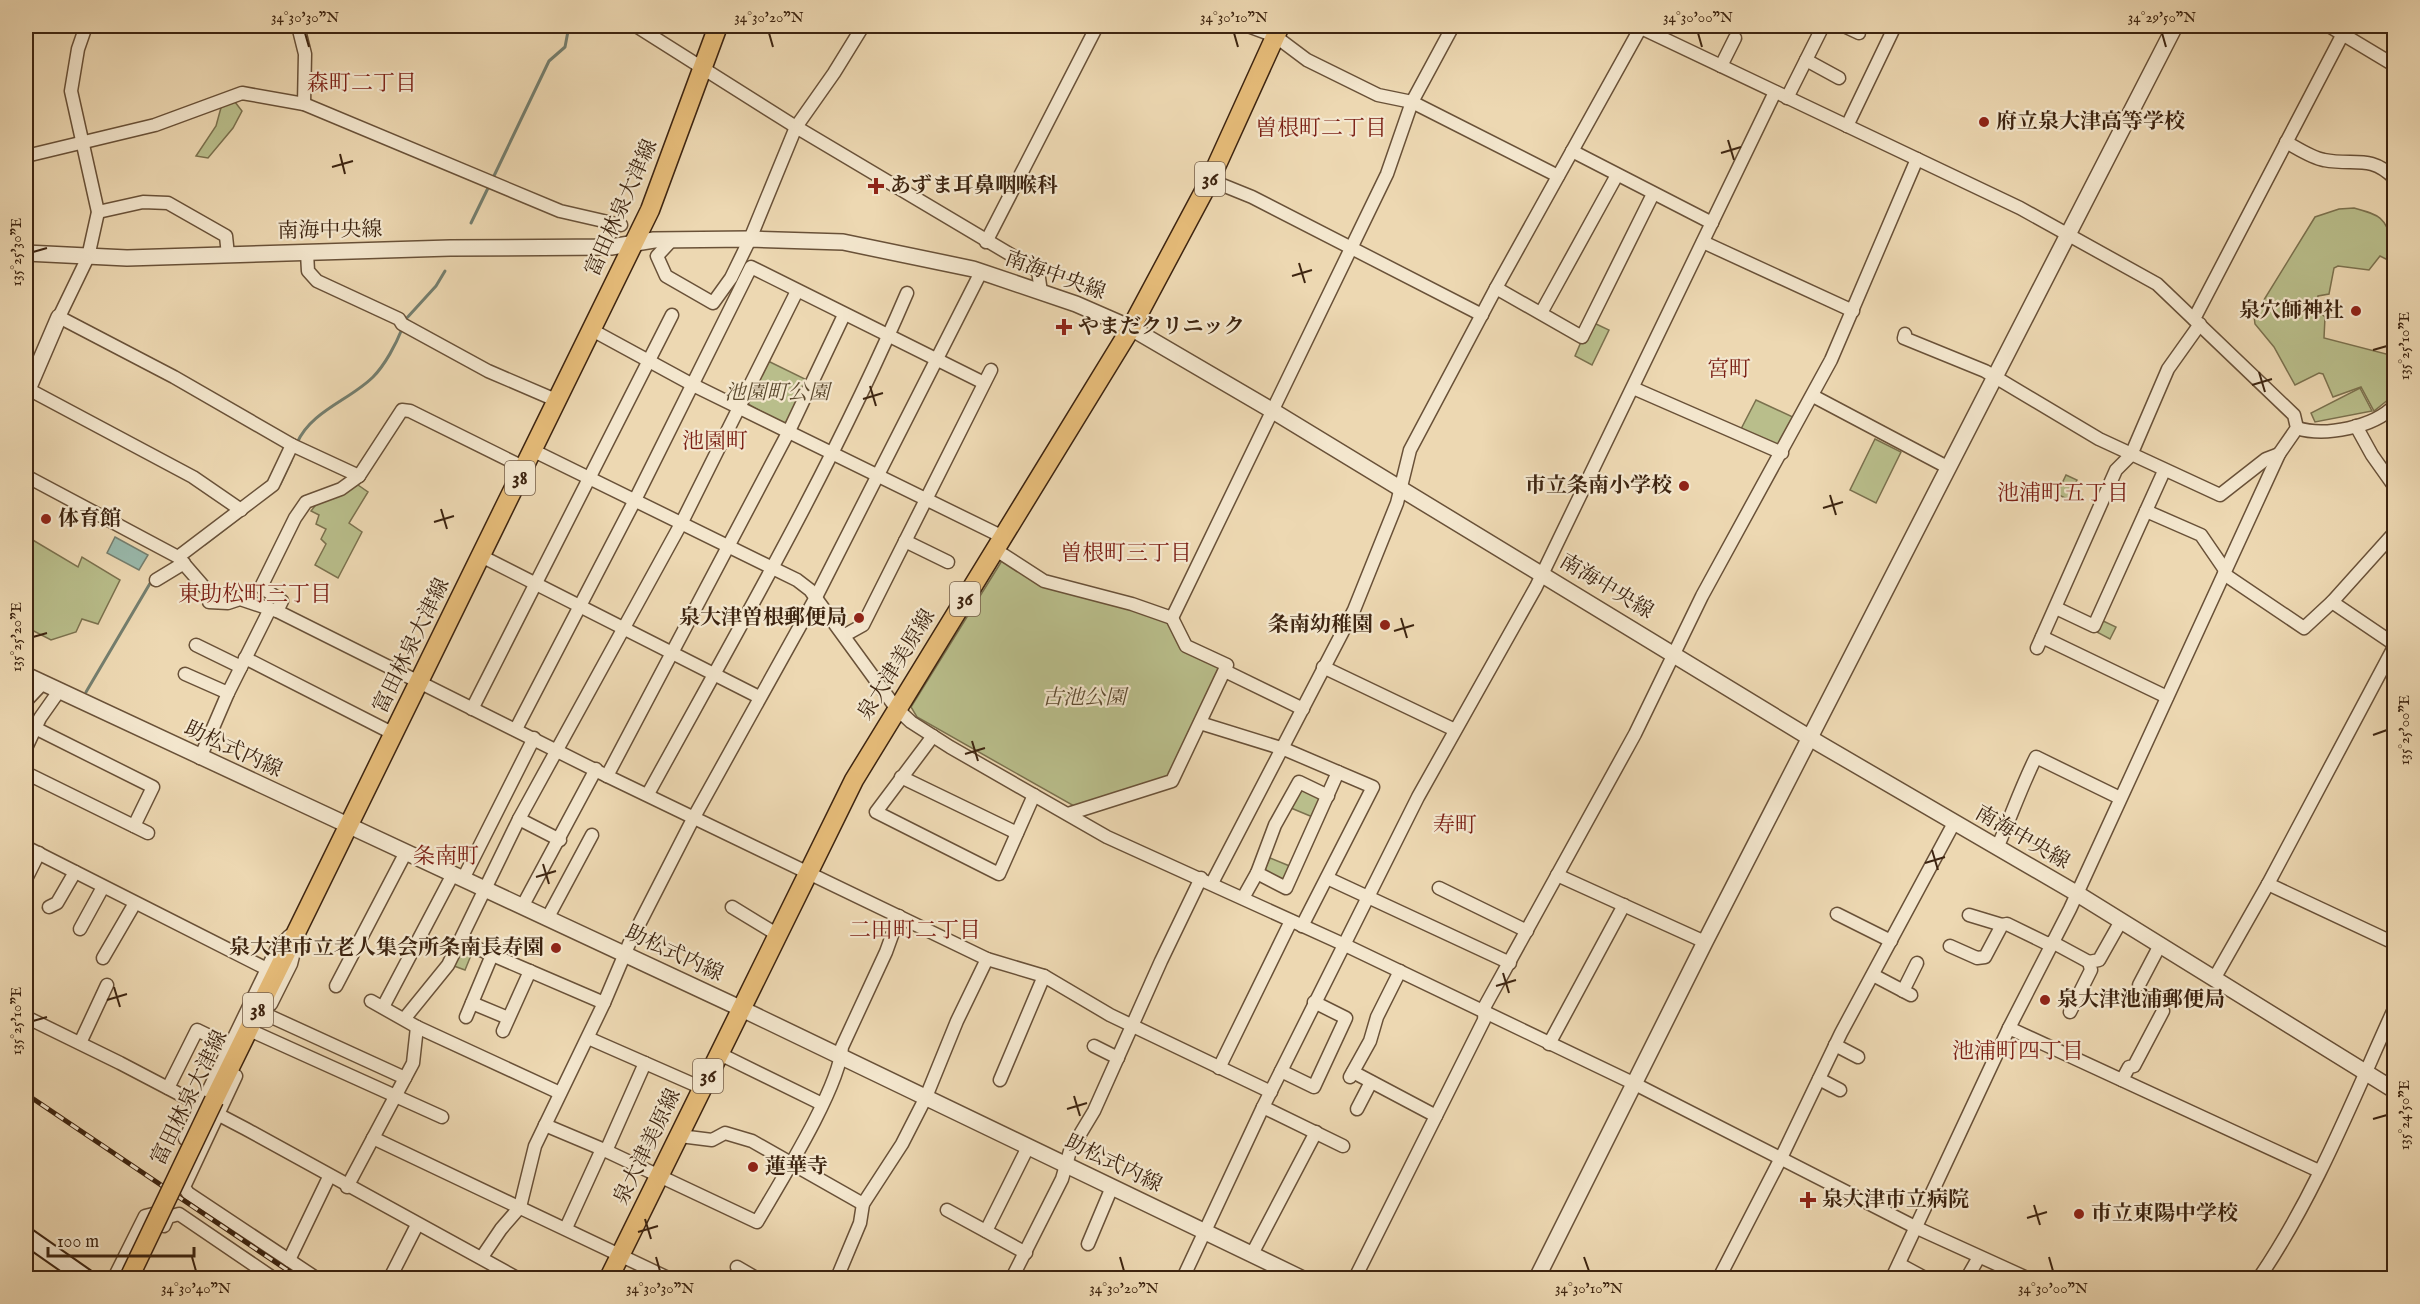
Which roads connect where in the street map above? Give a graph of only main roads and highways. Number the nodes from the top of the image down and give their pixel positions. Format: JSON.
{"nodes":[{"id":1,"x":718,"y":26,"type":"edge"},
{"id":2,"x":1277,"y":31,"type":"edge"},
{"id":3,"x":26,"y":1236,"type":"edge"},
{"id":4,"x":86,"y":1278,"type":"edge"},
{"id":5,"x":129,"y":1278,"type":"edge"},
{"id":6,"x":609,"y":1278,"type":"edge"}],
"edges":[{"from":1,"to":5,"type":"main road","name":"富田林泉大津線","number":"38","bridge":true},
{"from":2,"to":6,"type":"main road","name":"泉大津美原線","number":"36"},
{"from":3,"to":4,"type":"main road"}]}
